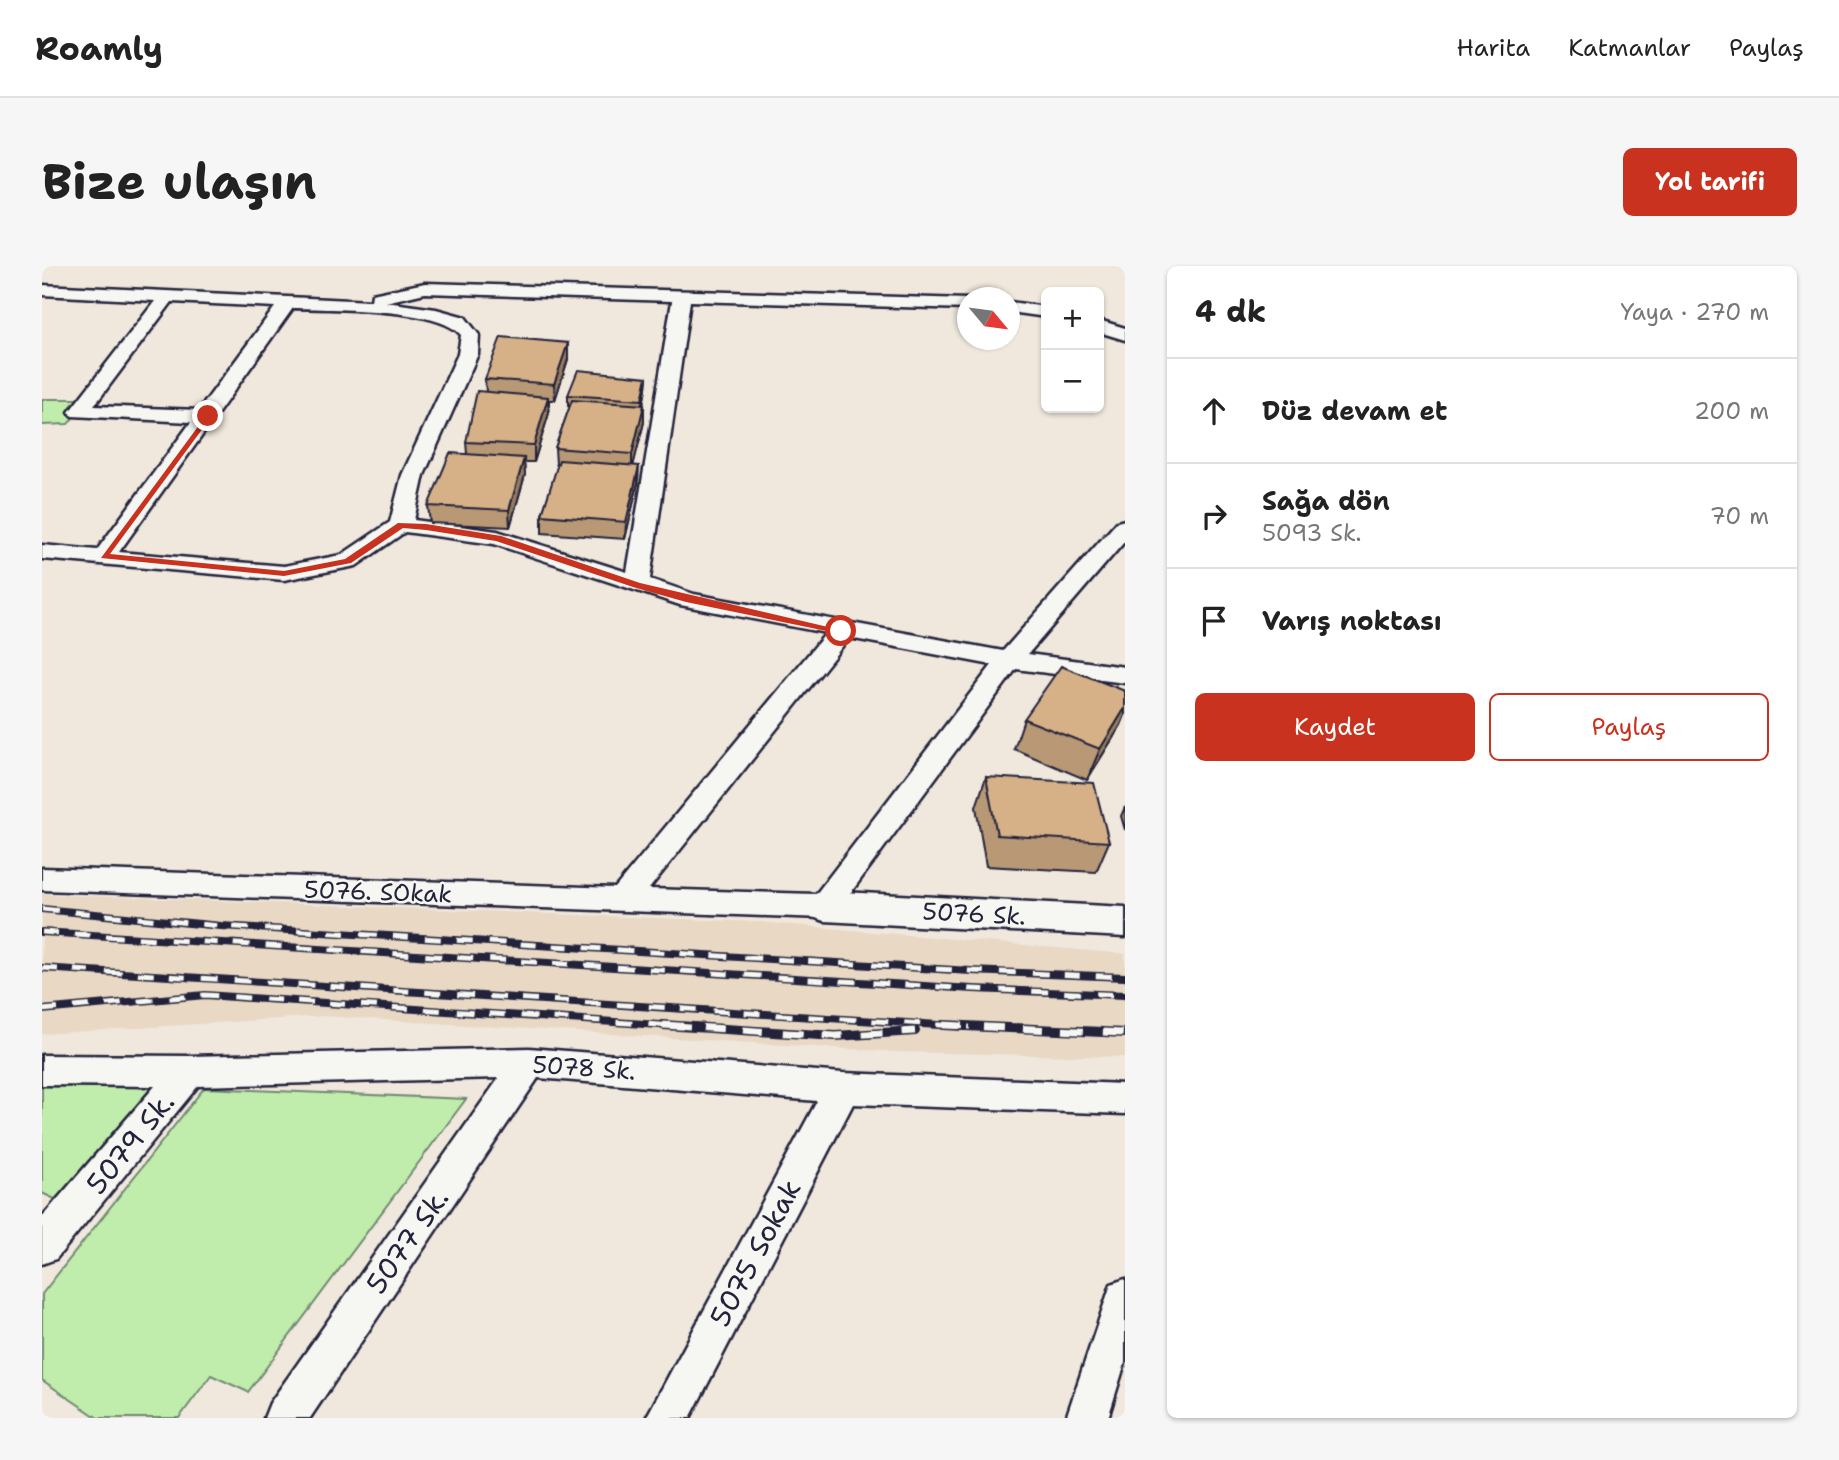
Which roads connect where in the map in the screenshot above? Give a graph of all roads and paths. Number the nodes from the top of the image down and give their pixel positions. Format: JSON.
{"nodes":[{"id":1,"x":42,"y":290,"type":"edge"},
{"id":2,"x":169,"y":295,"type":"junction"},
{"id":3,"x":682,"y":295,"type":"junction"},
{"id":4,"x":289,"y":300,"type":"junction"},
{"id":5,"x":352,"y":304,"type":"junction"},
{"id":6,"x":957,"y":304,"type":"edge"},
{"id":7,"x":1020,"y":308,"type":"edge"},
{"id":8,"x":1041,"y":311,"type":"edge"},
{"id":9,"x":1104,"y":328,"type":"edge"},
{"id":10,"x":1125,"y":334,"type":"edge"},
{"id":11,"x":208,"y":416,"type":"junction"},
{"id":12,"x":401,"y":525,"type":"junction"},
{"id":13,"x":1125,"y":527,"type":"edge"},
{"id":14,"x":42,"y":552,"type":"edge"},
{"id":15,"x":104,"y":556,"type":"junction"},
{"id":16,"x":636,"y":585,"type":"junction"},
{"id":17,"x":841,"y":631,"type":"junction"},
{"id":18,"x":1009,"y":660,"type":"junction"},
{"id":19,"x":1125,"y":675,"type":"edge"},
{"id":20,"x":42,"y":879,"type":"edge"},
{"id":21,"x":623,"y":900,"type":"junction"},
{"id":22,"x":824,"y":906,"type":"junction"},
{"id":23,"x":1125,"y":922,"type":"edge"},
{"id":24,"x":529,"y":1063,"type":"junction"},
{"id":25,"x":42,"y":1070,"type":"edge"},
{"id":26,"x":189,"y":1071,"type":"junction"},
{"id":27,"x":843,"y":1088,"type":"junction"},
{"id":28,"x":1125,"y":1099,"type":"edge"},
{"id":29,"x":42,"y":1246,"type":"edge"},
{"id":30,"x":1125,"y":1298,"type":"edge"},
{"id":31,"x":1089,"y":1417,"type":"edge"},
{"id":32,"x":285,"y":1418,"type":"edge"},
{"id":33,"x":667,"y":1418,"type":"edge"}],
"edges":[{"from":1,"to":2,"type":"street"},
{"from":2,"to":4,"type":"street"},
{"from":2,"to":11,"type":"street"},
{"from":3,"to":5,"type":"street"},
{"from":3,"to":6,"type":"street"},
{"from":3,"to":16,"type":"street"},
{"from":4,"to":5,"type":"street"},
{"from":4,"to":11,"type":"street"},
{"from":5,"to":12,"type":"street"},
{"from":7,"to":8,"type":"street"},
{"from":9,"to":10,"type":"street"},
{"from":11,"to":15,"type":"street"},
{"from":12,"to":15,"type":"street"},
{"from":12,"to":16,"type":"street"},
{"from":13,"to":18,"type":"street"},
{"from":14,"to":15,"type":"street"},
{"from":16,"to":17,"type":"street"},
{"from":17,"to":18,"type":"street"},
{"from":17,"to":21,"type":"street"},
{"from":18,"to":19,"type":"street"},
{"from":18,"to":22,"type":"street"},
{"from":20,"to":21,"type":"street","name":"5076. SOkak"},
{"from":21,"to":22,"type":"street","name":"5076. SOkak"},
{"from":22,"to":23,"type":"street","name":"5076 Sk."},
{"from":24,"to":26,"type":"street","name":"5078 Sk."},
{"from":24,"to":27,"type":"street","name":"5078 Sk."},
{"from":24,"to":32,"type":"street","name":"5077 Sk."},
{"from":25,"to":26,"type":"street","name":"5078 Sk."},
{"from":26,"to":29,"type":"street","name":"5079 Sk."},
{"from":27,"to":28,"type":"street","name":"5078 Sk."},
{"from":27,"to":33,"type":"street","name":"5075 Sokak"},
{"from":30,"to":31,"type":"street"}]}
